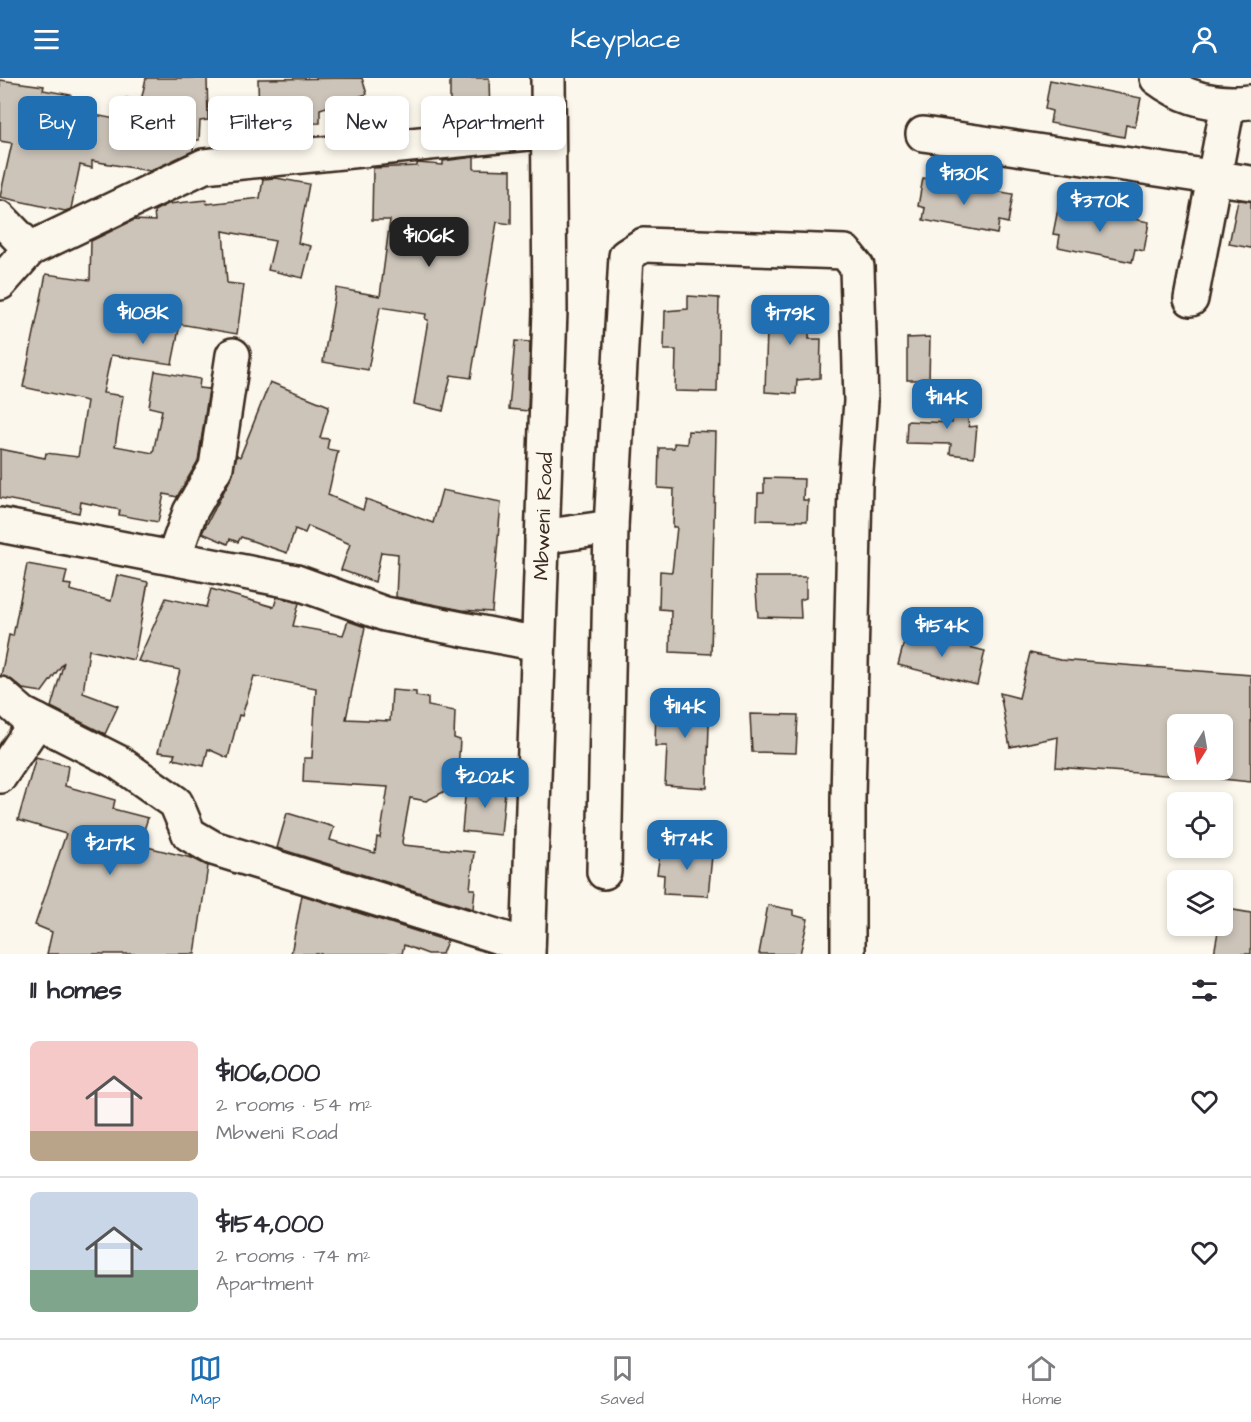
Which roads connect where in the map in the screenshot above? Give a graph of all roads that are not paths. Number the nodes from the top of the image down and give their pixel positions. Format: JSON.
{"nodes":[{"id":1,"x":548,"y":78,"type":"edge"},
{"id":2,"x":1157,"y":78,"type":"edge"},
{"id":3,"x":548,"y":96,"type":"edge"},
{"id":4,"x":1240,"y":103,"type":"edge"},
{"id":5,"x":923,"y":134,"type":"dead end"},
{"id":6,"x":421,"y":144,"type":"edge"},
{"id":7,"x":548,"y":150,"type":"edge"},
{"id":8,"x":1214,"y":178,"type":"junction"},
{"id":9,"x":1251,"y":183,"type":"edge"},
{"id":10,"x":0,"y":218,"type":"edge"},
{"id":11,"x":30,"y":249,"type":"junction"},
{"id":12,"x":0,"y":282,"type":"edge"},
{"id":13,"x":1191,"y":299,"type":"dead end"},
{"id":14,"x":232,"y":356,"type":"dead end"},
{"id":15,"x":0,"y":525,"type":"edge"},
{"id":16,"x":612,"y":527,"type":"junction"},
{"id":17,"x":542,"y":537,"type":"junction"},
{"id":18,"x":174,"y":556,"type":"junction"},
{"id":19,"x":538,"y":644,"type":"junction"},
{"id":20,"x":0,"y":694,"type":"edge"},
{"id":21,"x":38,"y":721,"type":"junction"},
{"id":22,"x":0,"y":776,"type":"edge"},
{"id":23,"x":604,"y":872,"type":"dead end"},
{"id":24,"x":528,"y":950,"type":"edge"},
{"id":25,"x":848,"y":954,"type":"edge"}],
"edges":[{"from":1,"to":3,"type":"street","name":"Mbweni Road"},
{"from":2,"to":4,"type":"street"},
{"from":4,"to":8,"type":"street"},
{"from":5,"to":8,"type":"street"},
{"from":6,"to":11,"type":"street"},
{"from":7,"to":17,"type":"street","name":"Mbweni Road"},
{"from":8,"to":9,"type":"street"},
{"from":8,"to":13,"type":"street"},
{"from":10,"to":11,"type":"street"},
{"from":11,"to":12,"type":"street"},
{"from":14,"to":18,"type":"street"},
{"from":15,"to":18,"type":"street"},
{"from":16,"to":17,"type":"street"},
{"from":16,"to":23,"type":"street"},
{"from":16,"to":25,"type":"street"},
{"from":17,"to":19,"type":"street","name":"Mbweni Road"},
{"from":18,"to":19,"type":"street"},
{"from":19,"to":24,"type":"street","name":"Mbweni Road"},
{"from":20,"to":21,"type":"street"},
{"from":21,"to":22,"type":"street"},
{"from":21,"to":24,"type":"street"}]}
